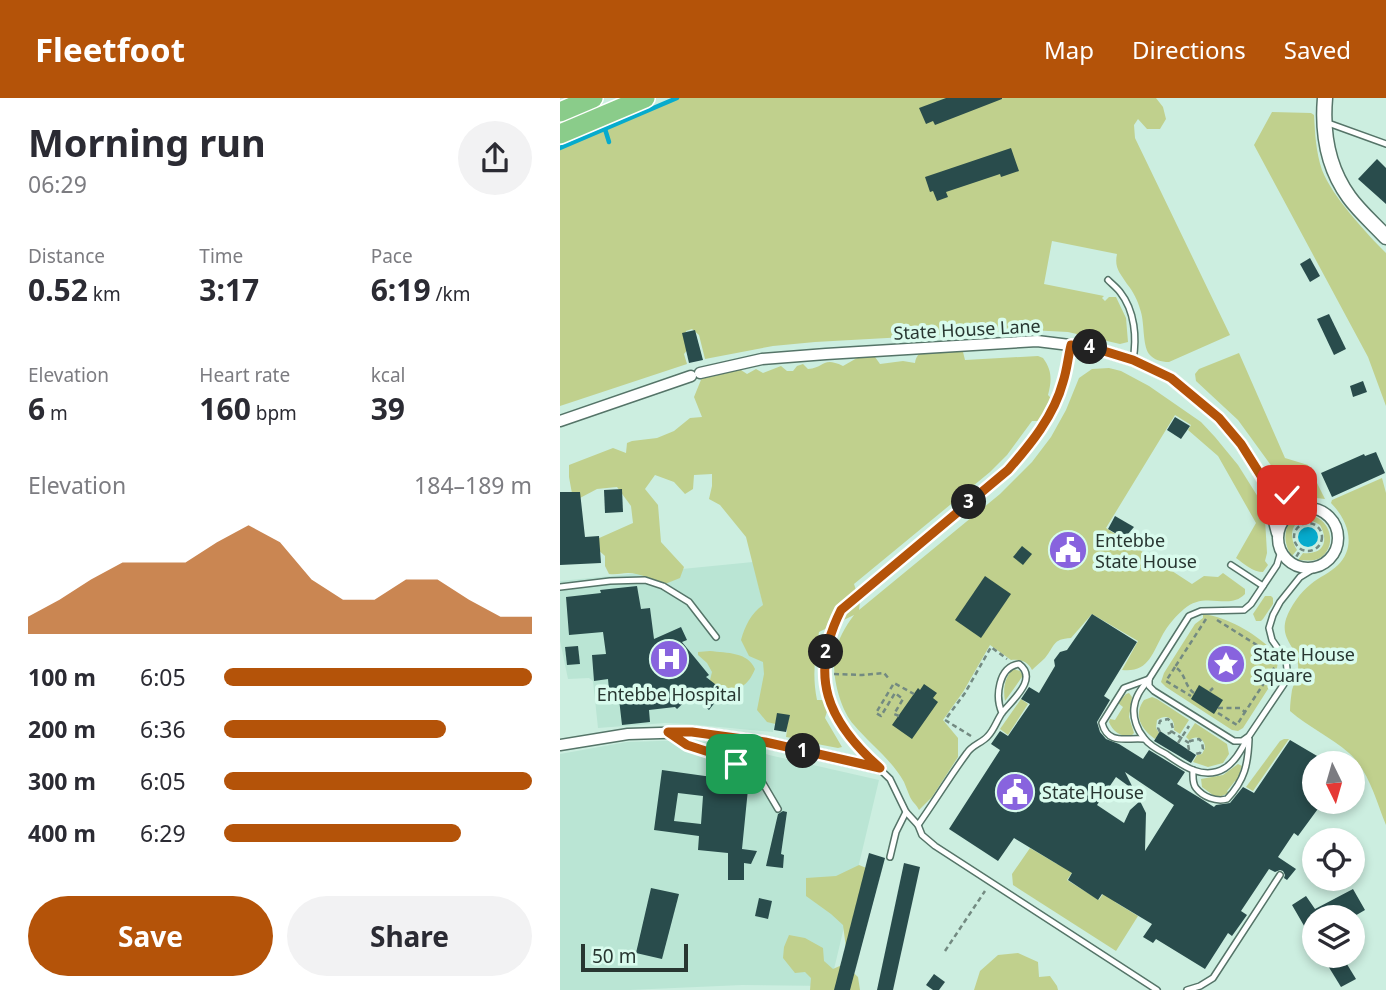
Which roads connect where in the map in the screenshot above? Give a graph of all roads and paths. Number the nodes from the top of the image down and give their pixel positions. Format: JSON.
{"nodes":[{"id":1,"x":593,"y":98,"type":"edge"},
{"id":2,"x":645,"y":98,"type":"edge"},
{"id":3,"x":1325,"y":98,"type":"edge"},
{"id":4,"x":560,"y":112,"type":"edge"},
{"id":5,"x":1325,"y":122,"type":"junction"},
{"id":6,"x":560,"y":134,"type":"edge"},
{"id":7,"x":1386,"y":144,"type":"edge"},
{"id":8,"x":1386,"y":237,"type":"edge"},
{"id":9,"x":1108,"y":280,"type":"dead end"},
{"id":10,"x":1071,"y":345,"type":"junction"},
{"id":11,"x":1133,"y":360,"type":"junction"},
{"id":12,"x":560,"y":421,"type":"edge"},
{"id":13,"x":1263,"y":479,"type":"junction"},
{"id":14,"x":1311,"y":508,"type":"junction"},
{"id":15,"x":1278,"y":533,"type":"junction"},
{"id":16,"x":1301,"y":549,"type":"junction"},
{"id":17,"x":1281,"y":551,"type":"junction"},
{"id":18,"x":1292,"y":564,"type":"junction"},
{"id":19,"x":1231,"y":565,"type":"dead end"},
{"id":20,"x":1318,"y":566,"type":"junction"},
{"id":21,"x":1263,"y":586,"type":"junction"},
{"id":22,"x":560,"y":587,"type":"edge"},
{"id":23,"x":716,"y":637,"type":"dead end"},
{"id":24,"x":1281,"y":657,"type":"junction"},
{"id":25,"x":1014,"y":665,"type":"junction"},
{"id":26,"x":1175,"y":667,"type":"junction"},
{"id":27,"x":824,"y":674,"type":"junction"},
{"id":28,"x":1149,"y":679,"type":"junction"},
{"id":29,"x":890,"y":680,"type":"dead end"},
{"id":30,"x":914,"y":694,"type":"dead end"},
{"id":31,"x":1245,"y":712,"type":"junction"},
{"id":32,"x":1002,"y":713,"type":"junction"},
{"id":33,"x":898,"y":716,"type":"dead end"},
{"id":34,"x":1194,"y":717,"type":"junction"},
{"id":35,"x":1171,"y":731,"type":"junction"},
{"id":36,"x":668,"y":732,"type":"junction"},
{"id":37,"x":1160,"y":732,"type":"dead end"},
{"id":38,"x":1165,"y":734,"type":"dead end"},
{"id":39,"x":1249,"y":736,"type":"junction"},
{"id":40,"x":1182,"y":738,"type":"junction"},
{"id":41,"x":1144,"y":739,"type":"junction"},
{"id":42,"x":979,"y":742,"type":"junction"},
{"id":43,"x":1178,"y":743,"type":"dead end"},
{"id":44,"x":1189,"y":743,"type":"junction"},
{"id":45,"x":560,"y":745,"type":"edge"},
{"id":46,"x":1189,"y":750,"type":"dead end"},
{"id":47,"x":1195,"y":754,"type":"dead end"},
{"id":48,"x":880,"y":768,"type":"junction"},
{"id":49,"x":1194,"y":770,"type":"junction"},
{"id":50,"x":778,"y":809,"type":"dead end"},
{"id":51,"x":905,"y":812,"type":"junction"},
{"id":52,"x":918,"y":825,"type":"junction"},
{"id":53,"x":890,"y":857,"type":"dead end"},
{"id":54,"x":1280,"y":875,"type":"dead end"},
{"id":55,"x":991,"y":883,"type":"junction"},
{"id":56,"x":945,"y":950,"type":"dead end"},
{"id":57,"x":1157,"y":990,"type":"edge"},
{"id":58,"x":1187,"y":990,"type":"edge"}],
"edges":[{"from":1,"to":4,"type":"highway"},
{"from":2,"to":6,"type":"highway"},
{"from":3,"to":5,"type":"street"},
{"from":5,"to":7,"type":"lane"},
{"from":5,"to":8,"type":"street"},
{"from":9,"to":11,"type":"lane"},
{"from":10,"to":11,"type":"street","name":"State House Lane"},
{"from":10,"to":12,"type":"street","name":"State House Lane"},
{"from":10,"to":27,"type":"lane"},
{"from":11,"to":13,"type":"street","name":"State House Lane"},
{"from":13,"to":14,"type":"street"},
{"from":13,"to":15,"type":"street"},
{"from":14,"to":15,"type":"street"},
{"from":14,"to":20,"type":"street"},
{"from":15,"to":17,"type":"street"},
{"from":16,"to":16,"type":"path"},
{"from":16,"to":18,"type":"path"},
{"from":17,"to":18,"type":"street"},
{"from":17,"to":21,"type":"lane"},
{"from":18,"to":20,"type":"street"},
{"from":19,"to":21,"type":"lane"},
{"from":20,"to":24,"type":"lane"},
{"from":21,"to":28,"type":"lane"},
{"from":22,"to":23,"type":"lane"},
{"from":24,"to":26,"type":"path"},
{"from":24,"to":31,"type":"path"},
{"from":24,"to":39,"type":"lane"},
{"from":25,"to":32,"type":"lane"},
{"from":25,"to":32,"type":"lane"},
{"from":25,"to":42,"type":"path"},
{"from":26,"to":26,"type":"path"},
{"from":27,"to":29,"type":"path"},
{"from":27,"to":48,"type":"lane"},
{"from":28,"to":34,"type":"lane"},
{"from":28,"to":41,"type":"lane"},
{"from":28,"to":41,"type":"lane"},
{"from":30,"to":33,"type":"path"},
{"from":31,"to":31,"type":"path"},
{"from":32,"to":42,"type":"lane"},
{"from":34,"to":39,"type":"lane"},
{"from":34,"to":40,"type":"path"},
{"from":35,"to":37,"type":"path"},
{"from":35,"to":38,"type":"path"},
{"from":35,"to":40,"type":"path"},
{"from":36,"to":45,"type":"street"},
{"from":36,"to":48,"type":"street"},
{"from":36,"to":50,"type":"lane"},
{"from":39,"to":49,"type":"lane"},
{"from":39,"to":49,"type":"lane"},
{"from":40,"to":43,"type":"path"},
{"from":40,"to":44,"type":"path"},
{"from":41,"to":49,"type":"lane"},
{"from":42,"to":52,"type":"lane"},
{"from":44,"to":46,"type":"path"},
{"from":44,"to":47,"type":"path"},
{"from":48,"to":51,"type":"lane"},
{"from":51,"to":52,"type":"lane"},
{"from":51,"to":53,"type":"lane"},
{"from":52,"to":55,"type":"lane"},
{"from":54,"to":58,"type":"lane"},
{"from":55,"to":56,"type":"path"},
{"from":55,"to":57,"type":"lane"}]}
